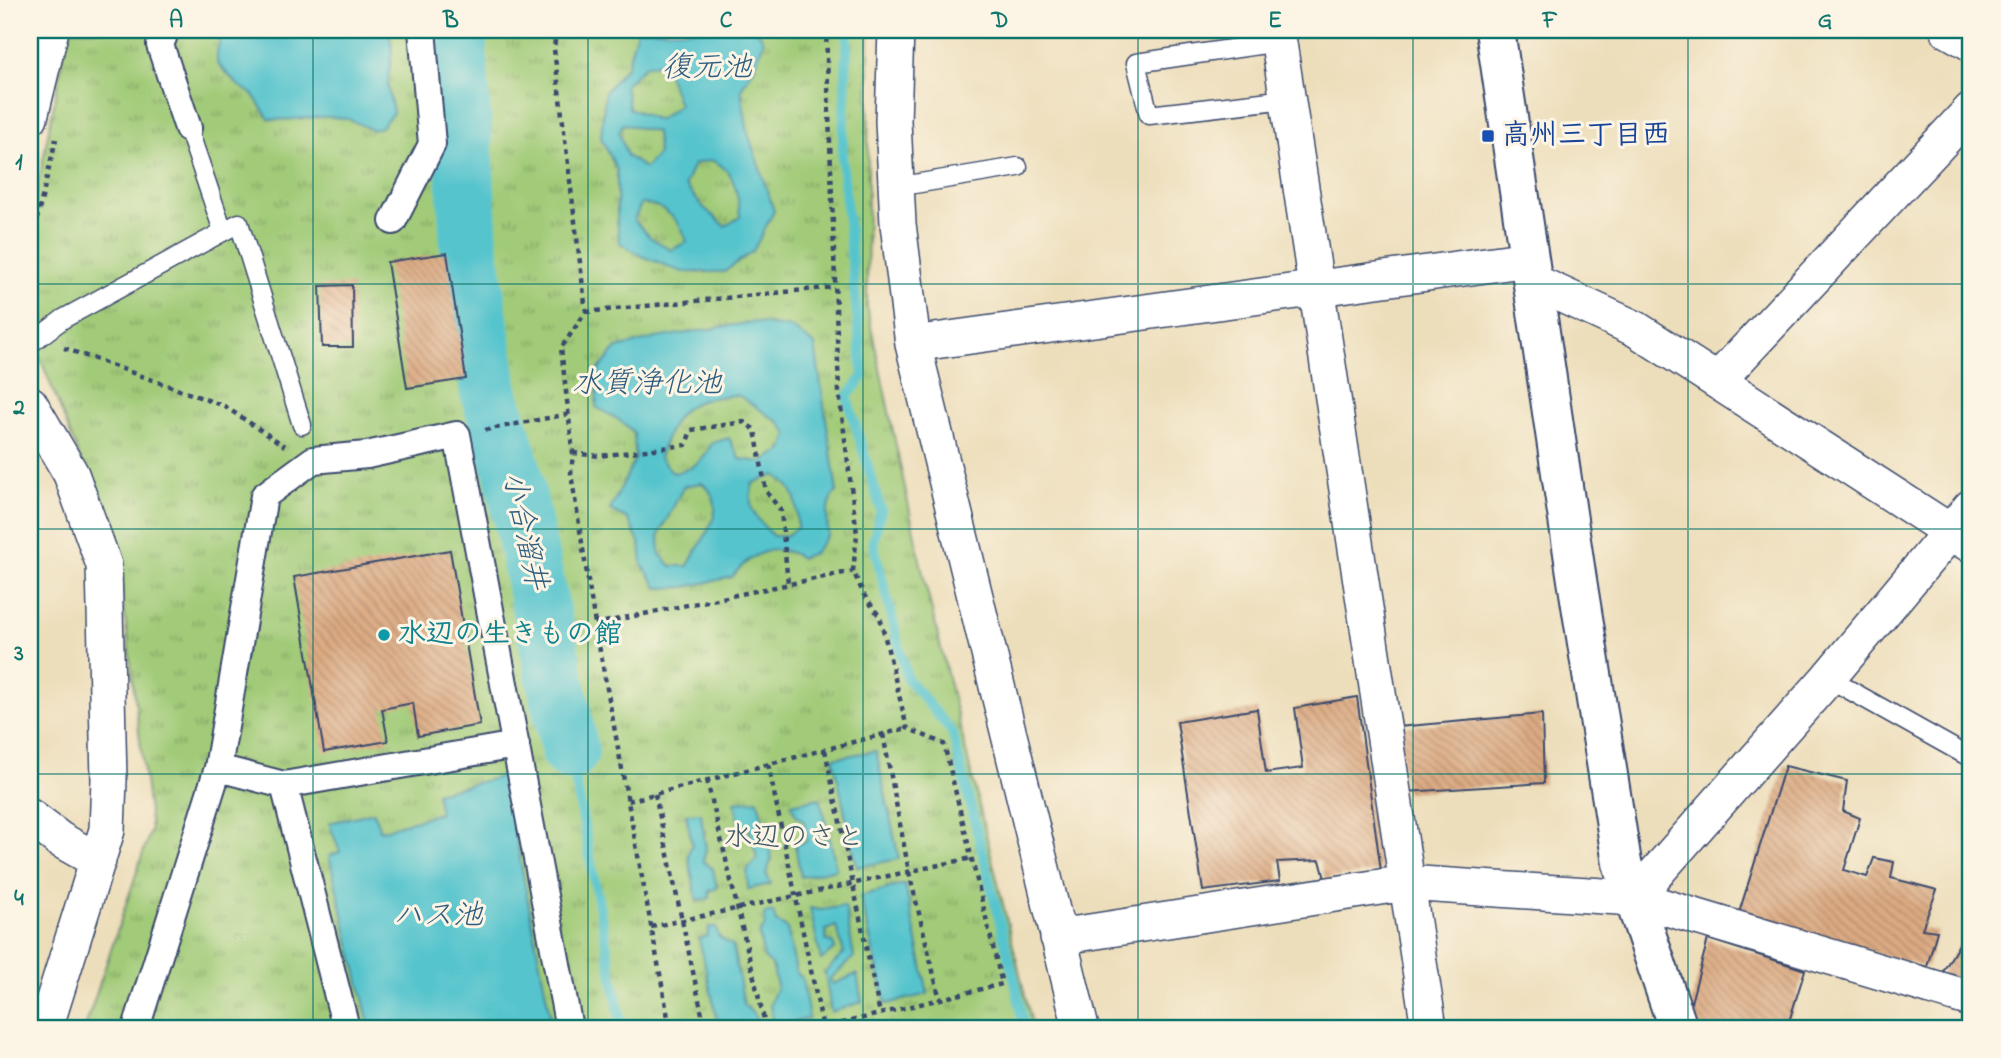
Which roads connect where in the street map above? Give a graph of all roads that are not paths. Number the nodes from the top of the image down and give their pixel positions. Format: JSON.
{"nodes":[{"id":1,"x":166,"y":30,"type":"edge"},
{"id":2,"x":422,"y":30,"type":"edge"},
{"id":3,"x":896,"y":30,"type":"edge"},
{"id":4,"x":1495,"y":30,"type":"edge"},
{"id":5,"x":1948,"y":30,"type":"edge"},
{"id":6,"x":43,"y":34,"type":"edge"},
{"id":7,"x":1278,"y":36,"type":"edge"},
{"id":8,"x":1971,"y":43,"type":"edge"},
{"id":9,"x":1287,"y":99,"type":"junction"},
{"id":10,"x":1971,"y":110,"type":"edge"},
{"id":11,"x":30,"y":117,"type":"edge"},
{"id":12,"x":188,"y":128,"type":"joint"},
{"id":13,"x":1018,"y":167,"type":"dead end"},
{"id":14,"x":896,"y":187,"type":"junction"},
{"id":15,"x":393,"y":220,"type":"dead end"},
{"id":16,"x":223,"y":231,"type":"junction"},
{"id":17,"x":1531,"y":270,"type":"junction"},
{"id":18,"x":1315,"y":287,"type":"junction"},
{"id":19,"x":34,"y":340,"type":"edge"},
{"id":20,"x":914,"y":345,"type":"junction"},
{"id":21,"x":1717,"y":381,"type":"junction"},
{"id":22,"x":30,"y":404,"type":"edge"},
{"id":23,"x":302,"y":425,"type":"dead end"},
{"id":24,"x":1964,"y":528,"type":"edge"},
{"id":25,"x":1828,"y":678,"type":"junction"},
{"id":26,"x":516,"y":745,"type":"junction"},
{"id":27,"x":1971,"y":758,"type":"edge"},
{"id":28,"x":218,"y":768,"type":"junction"},
{"id":29,"x":284,"y":785,"type":"junction"},
{"id":30,"x":30,"y":817,"type":"edge"},
{"id":31,"x":98,"y":861,"type":"junction"},
{"id":32,"x":1406,"y":883,"type":"junction"},
{"id":33,"x":1634,"y":898,"type":"junction"},
{"id":34,"x":1058,"y":937,"type":"junction"},
{"id":35,"x":1971,"y":999,"type":"edge"},
{"id":36,"x":45,"y":1028,"type":"edge"},
{"id":37,"x":136,"y":1028,"type":"edge"},
{"id":38,"x":346,"y":1028,"type":"edge"},
{"id":39,"x":569,"y":1028,"type":"edge"},
{"id":40,"x":1081,"y":1028,"type":"edge"},
{"id":41,"x":1429,"y":1028,"type":"edge"},
{"id":42,"x":1678,"y":1028,"type":"edge"}],
"edges":[{"from":1,"to":12,"type":"street"},
{"from":2,"to":15,"type":"street"},
{"from":3,"to":14,"type":"street"},
{"from":4,"to":17,"type":"street"},
{"from":5,"to":8,"type":"street"},
{"from":6,"to":11,"type":"street"},
{"from":7,"to":9,"type":"street"},
{"from":7,"to":9,"type":"lane"},
{"from":9,"to":18,"type":"street"},
{"from":10,"to":21,"type":"street"},
{"from":12,"to":16,"type":"lane"},
{"from":13,"to":14,"type":"lane"},
{"from":14,"to":20,"type":"street"},
{"from":16,"to":19,"type":"lane"},
{"from":16,"to":23,"type":"lane"},
{"from":17,"to":18,"type":"street"},
{"from":17,"to":21,"type":"street"},
{"from":17,"to":33,"type":"street"},
{"from":18,"to":20,"type":"street"},
{"from":18,"to":32,"type":"street"},
{"from":20,"to":34,"type":"street"},
{"from":21,"to":24,"type":"street"},
{"from":22,"to":31,"type":"street"},
{"from":24,"to":25,"type":"street"},
{"from":25,"to":27,"type":"lane"},
{"from":25,"to":33,"type":"street"},
{"from":26,"to":28,"type":"street"},
{"from":26,"to":29,"type":"street"},
{"from":26,"to":39,"type":"street"},
{"from":28,"to":29,"type":"street"},
{"from":28,"to":37,"type":"street"},
{"from":29,"to":38,"type":"street"},
{"from":30,"to":31,"type":"street"},
{"from":31,"to":36,"type":"street"},
{"from":32,"to":33,"type":"street"},
{"from":32,"to":34,"type":"street"},
{"from":32,"to":41,"type":"street"},
{"from":33,"to":35,"type":"street"},
{"from":33,"to":42,"type":"street"},
{"from":34,"to":40,"type":"street"}]}
